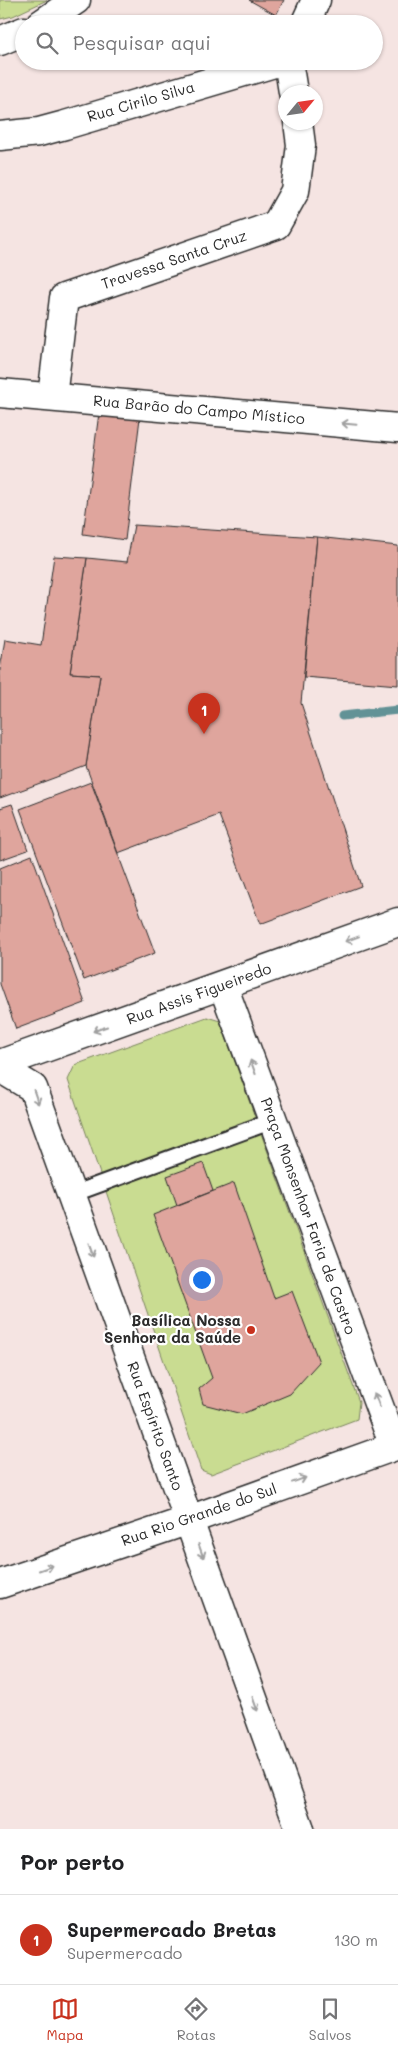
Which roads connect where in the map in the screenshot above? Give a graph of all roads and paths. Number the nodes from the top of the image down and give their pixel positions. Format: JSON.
{"nodes":[{"id":1,"x":76,"y":0,"type":"edge"},
{"id":2,"x":316,"y":0,"type":"edge"},
{"id":3,"x":54,"y":15,"type":"edge"},
{"id":4,"x":309,"y":15,"type":"edge"},
{"id":5,"x":15,"y":35,"type":"edge"},
{"id":6,"x":0,"y":41,"type":"edge"},
{"id":7,"x":250,"y":70,"type":"edge"},
{"id":8,"x":289,"y":70,"type":"edge"},
{"id":9,"x":292,"y":85,"type":"edge"},
{"id":10,"x":299,"y":130,"type":"edge"},
{"id":11,"x":0,"y":136,"type":"edge"},
{"id":12,"x":0,"y":393,"type":"edge"},
{"id":13,"x":52,"y":397,"type":"junction"},
{"id":14,"x":398,"y":428,"type":"edge"},
{"id":15,"x":398,"y":922,"type":"edge"},
{"id":16,"x":224,"y":986,"type":"junction"},
{"id":17,"x":0,"y":1066,"type":"edge"},
{"id":18,"x":272,"y":1121,"type":"junction"},
{"id":19,"x":70,"y":1195,"type":"junction"},
{"id":20,"x":396,"y":1445,"type":"edge"},
{"id":21,"x":189,"y":1520,"type":"junction"},
{"id":22,"x":0,"y":1584,"type":"edge"},
{"id":23,"x":300,"y":1829,"type":"edge"}],
"edges":[{"from":1,"to":3,"type":"street"},
{"from":2,"to":4,"type":"street"},
{"from":5,"to":6,"type":"street"},
{"from":7,"to":11,"type":"street","name":"Rua Cirilo Silva"},
{"from":8,"to":9,"type":"street"},
{"from":10,"to":13,"type":"street","name":"Travessa Santa Cruz"},
{"from":12,"to":13,"type":"street","name":"Rua Barão do Campo Místico"},
{"from":14,"to":13,"type":"street","name":"Rua Barão do Campo Místico","one_way":true},
{"from":15,"to":16,"type":"street","name":"Rua Assis Figueiredo","one_way":true},
{"from":16,"to":17,"type":"street","name":"Rua Assis Figueiredo","one_way":true},
{"from":18,"to":16,"type":"street","name":"Praça Monsenhor Faria de Castro","one_way":true},
{"from":17,"to":19,"type":"street","name":"Rua Espírito Santo","one_way":true},
{"from":18,"to":19,"type":"lane"},
{"from":20,"to":18,"type":"street","name":"Praça Monsenhor Faria de Castro","one_way":true},
{"from":19,"to":21,"type":"street","name":"Rua Espírito Santo","one_way":true},
{"from":21,"to":20,"type":"street","name":"Rua Rio Grande do Sul","one_way":true},
{"from":22,"to":21,"type":"street","name":"Rua Rio Grande do Sul","one_way":true},
{"from":21,"to":23,"type":"street","name":"Rua Espírito Santo","one_way":true}]}
